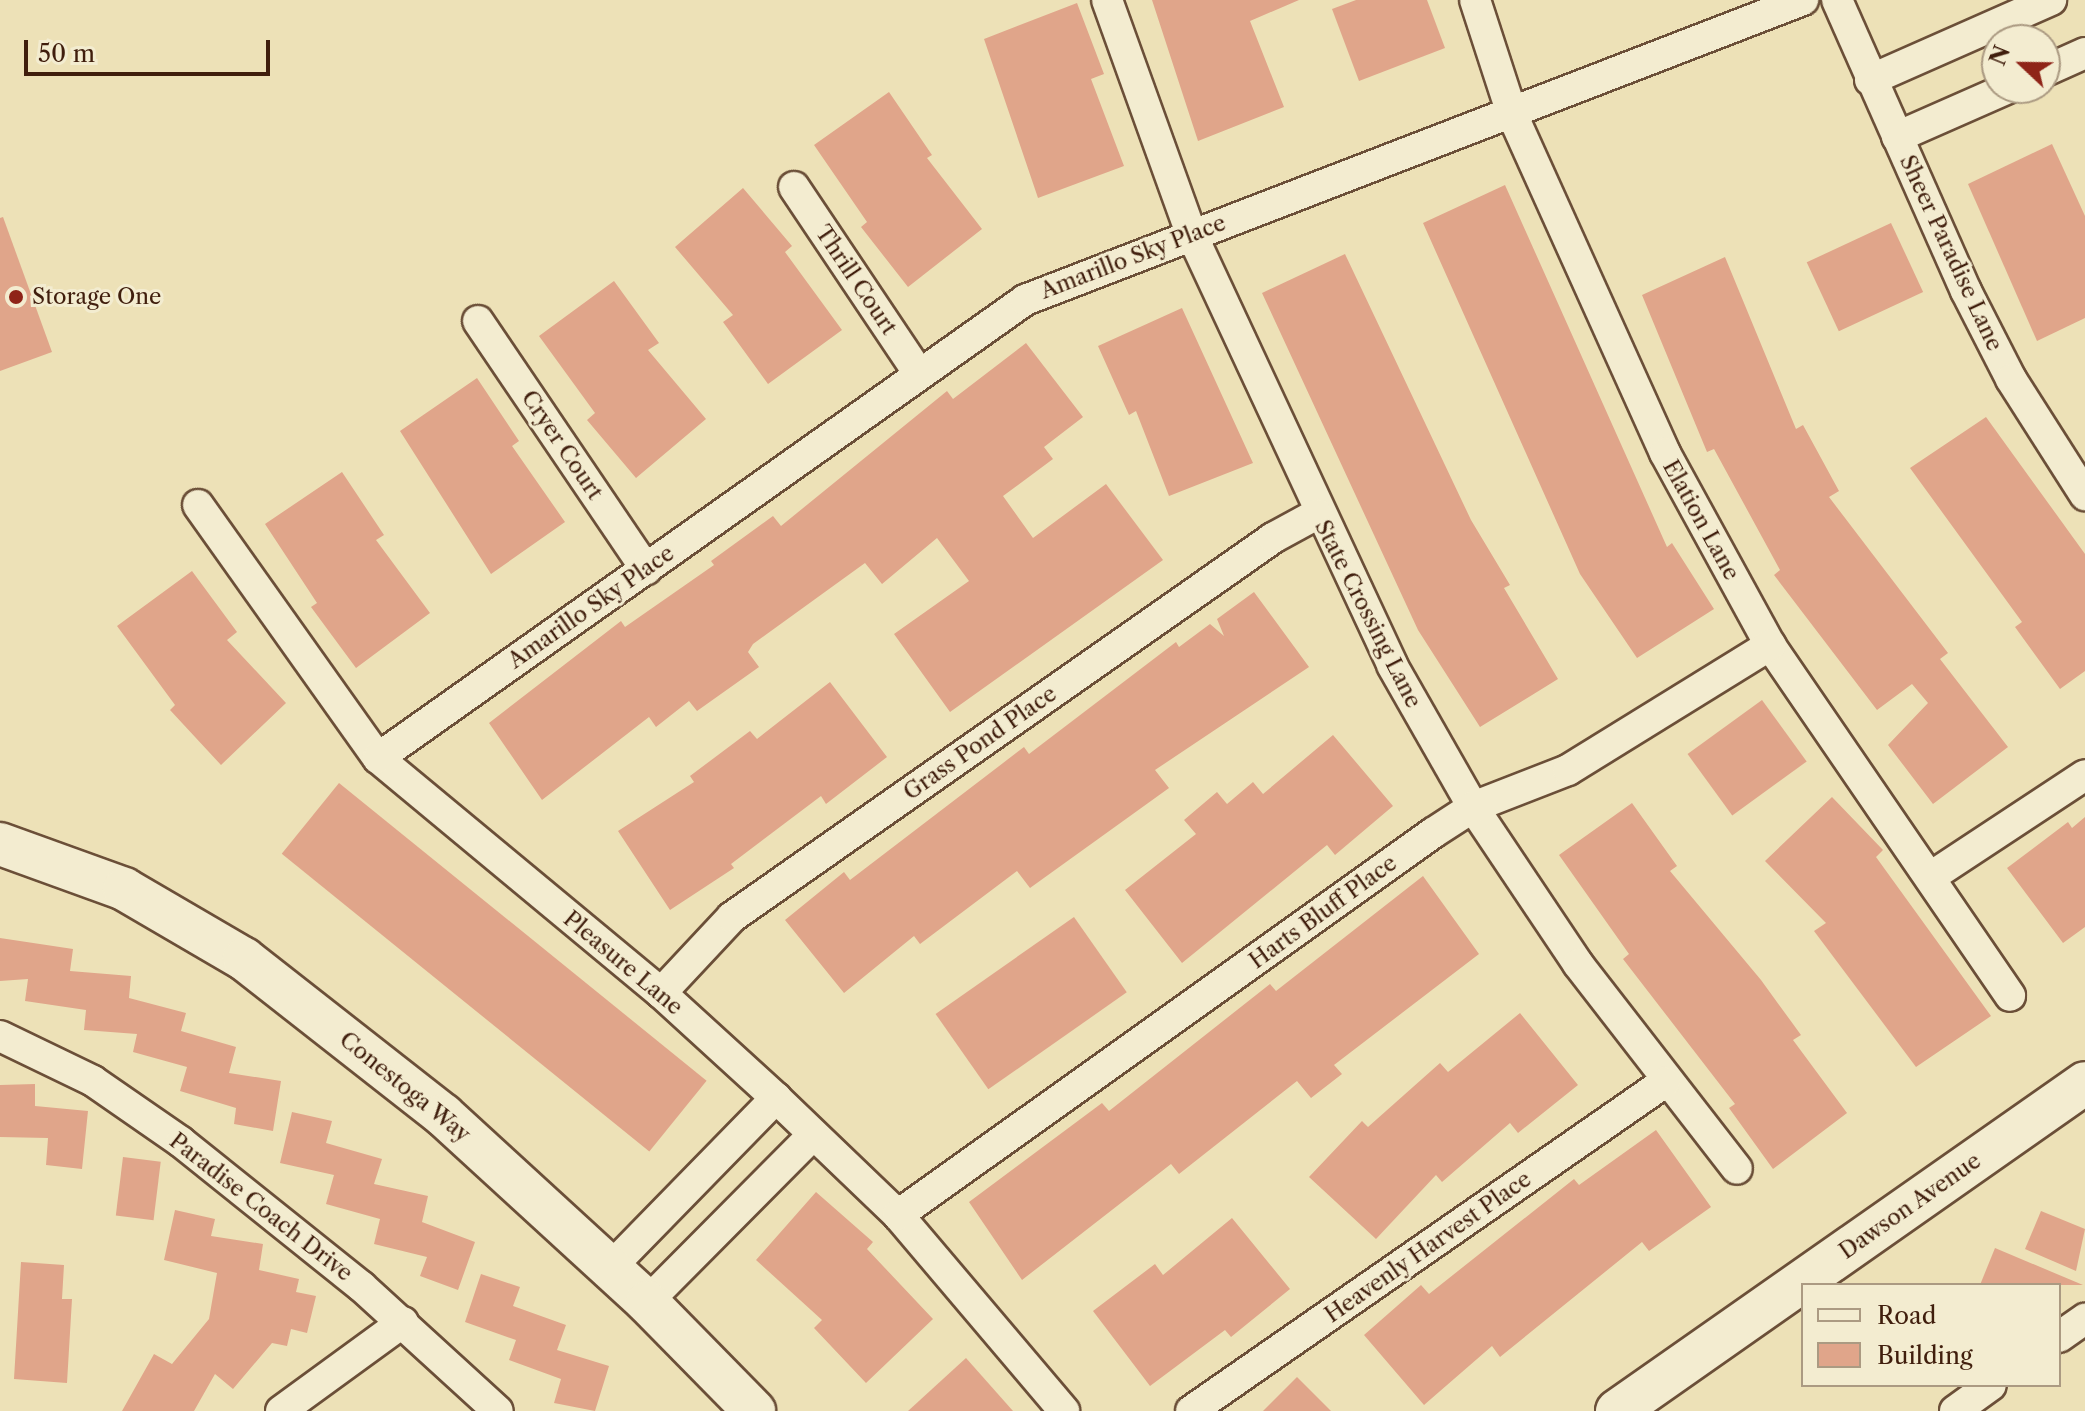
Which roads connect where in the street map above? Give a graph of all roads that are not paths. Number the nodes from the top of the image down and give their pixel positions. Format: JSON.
{"nodes":[{"id":1,"x":1107,"y":0,"type":"edge"},
{"id":2,"x":1475,"y":0,"type":"edge"},
{"id":3,"x":1803,"y":0,"type":"edge"},
{"id":4,"x":1837,"y":0,"type":"edge"},
{"id":5,"x":2051,"y":0,"type":"edge"},
{"id":6,"x":2085,"y":53,"type":"edge"},
{"id":7,"x":2061,"y":64,"type":"edge"},
{"id":8,"x":1870,"y":80,"type":"junction"},
{"id":9,"x":1981,"y":100,"type":"edge"},
{"id":10,"x":1512,"y":114,"type":"junction"},
{"id":11,"x":1897,"y":137,"type":"junction"},
{"id":12,"x":794,"y":187,"type":"dead end"},
{"id":13,"x":1191,"y":233,"type":"junction"},
{"id":14,"x":478,"y":321,"type":"dead end"},
{"id":15,"x":919,"y":374,"type":"junction"},
{"id":16,"x":2085,"y":495,"type":"edge"},
{"id":17,"x":198,"y":505,"type":"dead end"},
{"id":18,"x":1317,"y":514,"type":"junction"},
{"id":19,"x":646,"y":569,"type":"junction"},
{"id":20,"x":1770,"y":645,"type":"junction"},
{"id":21,"x":378,"y":758,"type":"junction"},
{"id":22,"x":2085,"y":775,"type":"edge"},
{"id":23,"x":1473,"y":807,"type":"junction"},
{"id":24,"x":0,"y":844,"type":"edge"},
{"id":25,"x":1932,"y":876,"type":"junction"},
{"id":26,"x":661,"y":993,"type":"junction"},
{"id":27,"x":2010,"y":996,"type":"dead end"},
{"id":28,"x":0,"y":1036,"type":"edge"},
{"id":29,"x":1665,"y":1082,"type":"junction"},
{"id":30,"x":2085,"y":1083,"type":"edge"},
{"id":31,"x":776,"y":1098,"type":"junction"},
{"id":32,"x":813,"y":1135,"type":"junction"},
{"id":33,"x":1737,"y":1169,"type":"dead end"},
{"id":34,"x":898,"y":1215,"type":"junction"},
{"id":35,"x":610,"y":1268,"type":"junction"},
{"id":36,"x":647,"y":1302,"type":"junction"},
{"id":37,"x":2085,"y":1319,"type":"edge"},
{"id":38,"x":403,"y":1322,"type":"junction"},
{"id":39,"x":2061,"y":1336,"type":"edge"},
{"id":40,"x":1988,"y":1387,"type":"edge"},
{"id":41,"x":281,"y":1411,"type":"edge"},
{"id":42,"x":498,"y":1411,"type":"edge"},
{"id":43,"x":754,"y":1411,"type":"edge"},
{"id":44,"x":1064,"y":1411,"type":"edge"},
{"id":45,"x":1191,"y":1411,"type":"edge"},
{"id":46,"x":1617,"y":1411,"type":"edge"},
{"id":47,"x":1955,"y":1411,"type":"edge"}],
"edges":[{"from":1,"to":13,"type":"street","name":"State Crossing Lane"},
{"from":2,"to":10,"type":"street","name":"Elation Lane"},
{"from":3,"to":10,"type":"street","name":"Amarillo Sky Place"},
{"from":4,"to":8,"type":"street","name":"Sheer Paradise Lane"},
{"from":5,"to":8,"type":"street"},
{"from":6,"to":7,"type":"street"},
{"from":8,"to":11,"type":"street","name":"Sheer Paradise Lane"},
{"from":9,"to":11,"type":"street"},
{"from":10,"to":13,"type":"street","name":"Amarillo Sky Place"},
{"from":10,"to":20,"type":"street","name":"Elation Lane"},
{"from":11,"to":16,"type":"street","name":"Sheer Paradise Lane"},
{"from":12,"to":15,"type":"street","name":"Thrill Court"},
{"from":13,"to":15,"type":"street","name":"Amarillo Sky Place"},
{"from":13,"to":18,"type":"street","name":"State Crossing Lane"},
{"from":14,"to":19,"type":"street","name":"Cryer Court"},
{"from":15,"to":19,"type":"street","name":"Amarillo Sky Place"},
{"from":17,"to":21,"type":"street","name":"Pleasure Lane"},
{"from":18,"to":23,"type":"street","name":"State Crossing Lane"},
{"from":18,"to":26,"type":"street","name":"Grass Pond Place"},
{"from":19,"to":21,"type":"street","name":"Amarillo Sky Place"},
{"from":20,"to":23,"type":"street","name":"Harts Bluff Place"},
{"from":20,"to":25,"type":"street","name":"Elation Lane"},
{"from":21,"to":26,"type":"street","name":"Pleasure Lane"},
{"from":22,"to":25,"type":"street"},
{"from":23,"to":29,"type":"street","name":"State Crossing Lane"},
{"from":23,"to":34,"type":"street","name":"Harts Bluff Place"},
{"from":24,"to":35,"type":"street","name":"Conestoga Way"},
{"from":25,"to":27,"type":"street","name":"Elation Lane"},
{"from":26,"to":31,"type":"street","name":"Pleasure Lane"},
{"from":28,"to":38,"type":"street","name":"Paradise Coach Drive"},
{"from":29,"to":33,"type":"street","name":"State Crossing Lane"},
{"from":29,"to":45,"type":"street","name":"Heavenly Harvest Place"},
{"from":30,"to":46,"type":"street","name":"Dawson Avenue"},
{"from":31,"to":32,"type":"street","name":"Pleasure Lane"},
{"from":31,"to":35,"type":"street"},
{"from":32,"to":34,"type":"street","name":"Pleasure Lane"},
{"from":32,"to":36,"type":"street"},
{"from":34,"to":44,"type":"street","name":"Pleasure Lane"},
{"from":35,"to":36,"type":"street","name":"Conestoga Way"},
{"from":36,"to":43,"type":"street","name":"Conestoga Way"},
{"from":37,"to":39,"type":"street"},
{"from":38,"to":41,"type":"street"},
{"from":38,"to":42,"type":"street","name":"Paradise Coach Drive"},
{"from":40,"to":47,"type":"street"}]}
